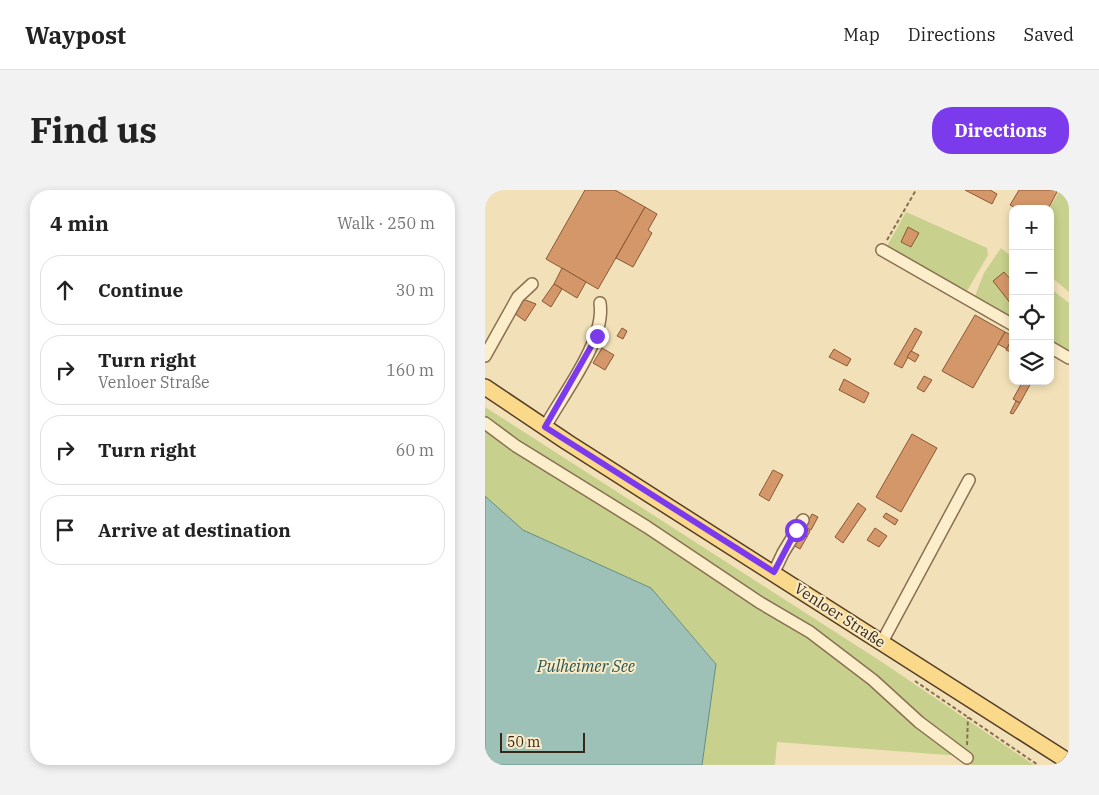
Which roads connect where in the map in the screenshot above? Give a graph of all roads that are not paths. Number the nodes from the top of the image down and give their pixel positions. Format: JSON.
{"nodes":[{"id":1,"x":882,"y":250,"type":"road end"},
{"id":2,"x":532,"y":284,"type":"dead end"},
{"id":3,"x":600,"y":303,"type":"dead end"},
{"id":4,"x":1009,"y":323,"type":"edge"},
{"id":5,"x":1054,"y":349,"type":"edge"},
{"id":6,"x":485,"y":356,"type":"edge"},
{"id":7,"x":1069,"y":358,"type":"edge"},
{"id":8,"x":485,"y":387,"type":"edge"},
{"id":9,"x":485,"y":423,"type":"edge"},
{"id":10,"x":545,"y":427,"type":"junction"},
{"id":11,"x":969,"y":480,"type":"dead end"},
{"id":12,"x":803,"y":520,"type":"dead end"},
{"id":13,"x":774,"y":572,"type":"junction"},
{"id":14,"x":882,"y":642,"type":"junction"},
{"id":15,"x":967,"y":758,"type":"road end"},
{"id":16,"x":1069,"y":762,"type":"edge"}],
"edges":[{"from":1,"to":4,"type":"street"},
{"from":2,"to":6,"type":"street"},
{"from":3,"to":10,"type":"street"},
{"from":5,"to":7,"type":"street"},
{"from":8,"to":10,"type":"main road","name":"Venloer Straße"},
{"from":9,"to":15,"type":"street"},
{"from":10,"to":13,"type":"main road","name":"Venloer Straße"},
{"from":11,"to":14,"type":"street"},
{"from":12,"to":13,"type":"street"},
{"from":13,"to":14,"type":"main road","name":"Venloer Straße"},
{"from":14,"to":16,"type":"main road","name":"Venloer Straße"}]}
